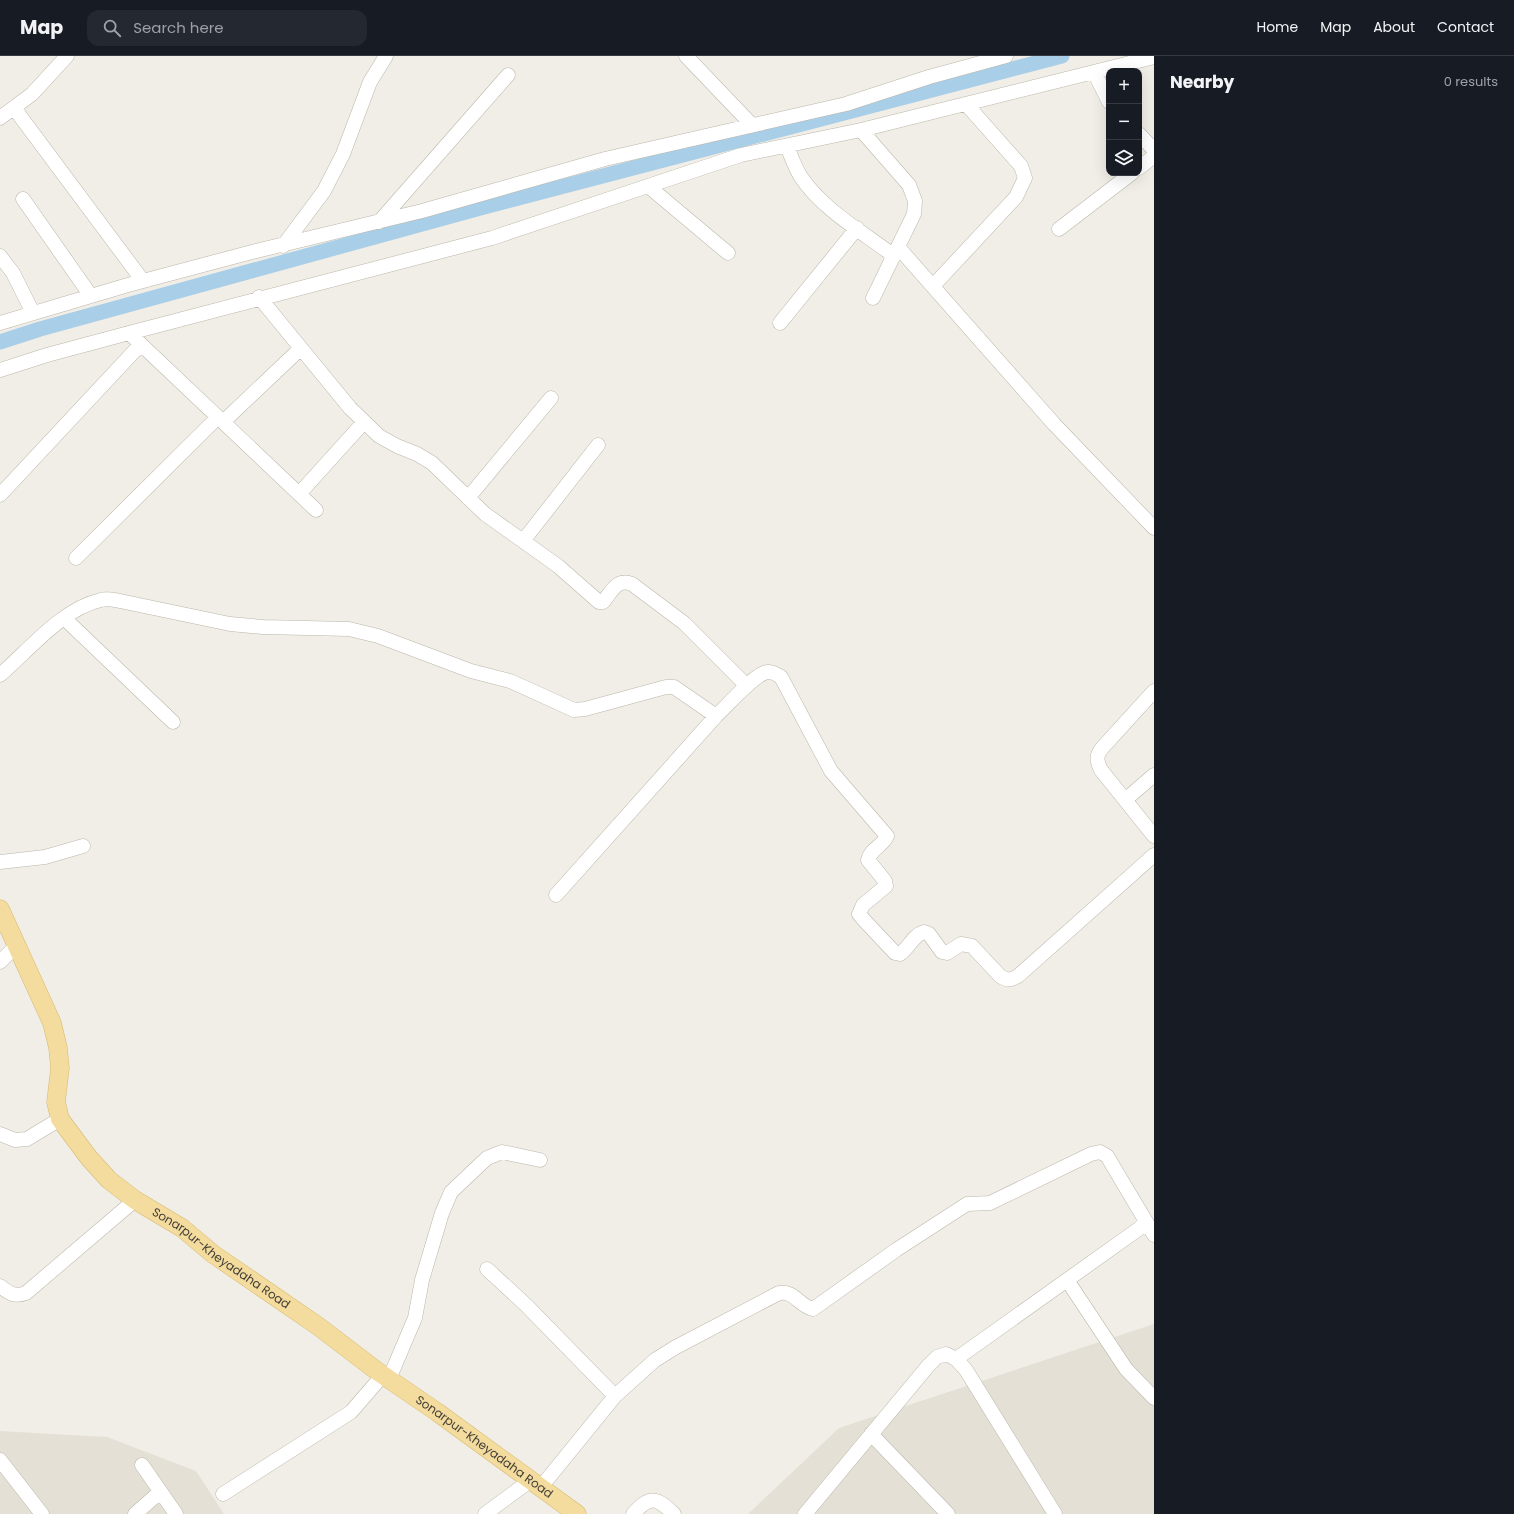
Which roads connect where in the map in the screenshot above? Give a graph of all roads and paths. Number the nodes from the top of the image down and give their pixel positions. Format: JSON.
{"nodes":[{"id":1,"x":67,"y":56,"type":"edge"},
{"id":2,"x":386,"y":56,"type":"edge"},
{"id":3,"x":686,"y":56,"type":"edge"},
{"id":4,"x":1006,"y":56,"type":"edge"},
{"id":5,"x":1154,"y":57,"type":"edge"},
{"id":6,"x":1094,"y":72,"type":"junction"},
{"id":7,"x":508,"y":74,"type":"dead end"},
{"id":8,"x":1106,"y":96,"type":"edge"},
{"id":9,"x":966,"y":104,"type":"junction"},
{"id":10,"x":14,"y":108,"type":"junction"},
{"id":11,"x":0,"y":118,"type":"edge"},
{"id":12,"x":752,"y":126,"type":"junction"},
{"id":13,"x":861,"y":130,"type":"junction"},
{"id":14,"x":1142,"y":137,"type":"edge"},
{"id":15,"x":787,"y":146,"type":"junction"},
{"id":16,"x":1154,"y":150,"type":"edge"},
{"id":17,"x":1154,"y":156,"type":"edge"},
{"id":18,"x":1142,"y":166,"type":"edge"},
{"id":19,"x":1128,"y":176,"type":"edge"},
{"id":20,"x":648,"y":186,"type":"junction"},
{"id":21,"x":23,"y":200,"type":"dead end"},
{"id":22,"x":379,"y":222,"type":"junction"},
{"id":23,"x":857,"y":228,"type":"junction"},
{"id":24,"x":1059,"y":230,"type":"dead end"},
{"id":25,"x":283,"y":246,"type":"junction"},
{"id":26,"x":896,"y":251,"type":"junction"},
{"id":27,"x":728,"y":253,"type":"dead end"},
{"id":28,"x":0,"y":256,"type":"edge"},
{"id":29,"x":143,"y":281,"type":"junction"},
{"id":30,"x":933,"y":286,"type":"junction"},
{"id":31,"x":91,"y":296,"type":"junction"},
{"id":32,"x":259,"y":298,"type":"junction"},
{"id":33,"x":873,"y":298,"type":"dead end"},
{"id":34,"x":33,"y":313,"type":"junction"},
{"id":35,"x":0,"y":323,"type":"edge"},
{"id":36,"x":780,"y":323,"type":"dead end"},
{"id":37,"x":129,"y":332,"type":"junction"},
{"id":38,"x":141,"y":344,"type":"junction"},
{"id":39,"x":300,"y":349,"type":"junction"},
{"id":40,"x":0,"y":370,"type":"edge"},
{"id":41,"x":551,"y":398,"type":"dead end"},
{"id":42,"x":220,"y":420,"type":"junction"},
{"id":43,"x":364,"y":422,"type":"junction"},
{"id":44,"x":598,"y":445,"type":"dead end"},
{"id":45,"x":299,"y":494,"type":"junction"},
{"id":46,"x":0,"y":495,"type":"edge"},
{"id":47,"x":468,"y":498,"type":"junction"},
{"id":48,"x":316,"y":510,"type":"dead end"},
{"id":49,"x":1154,"y":528,"type":"edge"},
{"id":50,"x":523,"y":542,"type":"junction"},
{"id":51,"x":76,"y":558,"type":"dead end"},
{"id":52,"x":64,"y":618,"type":"junction"},
{"id":53,"x":0,"y":675,"type":"edge"},
{"id":54,"x":747,"y":686,"type":"junction"},
{"id":55,"x":1154,"y":691,"type":"edge"},
{"id":56,"x":716,"y":716,"type":"junction"},
{"id":57,"x":173,"y":722,"type":"dead end"},
{"id":58,"x":1154,"y":775,"type":"edge"},
{"id":59,"x":1125,"y":800,"type":"junction"},
{"id":60,"x":1154,"y":836,"type":"edge"},
{"id":61,"x":83,"y":846,"type":"dead end"},
{"id":62,"x":1154,"y":856,"type":"edge"},
{"id":63,"x":0,"y":862,"type":"edge"},
{"id":64,"x":556,"y":895,"type":"dead end"},
{"id":65,"x":0,"y":908,"type":"edge"},
{"id":66,"x":16,"y":946,"type":"junction"},
{"id":67,"x":0,"y":962,"type":"edge"},
{"id":68,"x":60,"y":1119,"type":"junction"},
{"id":69,"x":0,"y":1134,"type":"edge"},
{"id":70,"x":540,"y":1160,"type":"dead end"},
{"id":71,"x":135,"y":1200,"type":"junction"},
{"id":72,"x":1151,"y":1229,"type":"edge"},
{"id":73,"x":487,"y":1269,"type":"dead end"},
{"id":74,"x":1067,"y":1280,"type":"junction"},
{"id":75,"x":0,"y":1286,"type":"edge"},
{"id":76,"x":956,"y":1359,"type":"junction"},
{"id":77,"x":386,"y":1377,"type":"junction"},
{"id":78,"x":615,"y":1396,"type":"junction"},
{"id":79,"x":1154,"y":1398,"type":"edge"},
{"id":80,"x":871,"y":1434,"type":"junction"},
{"id":81,"x":0,"y":1460,"type":"edge"},
{"id":82,"x":142,"y":1465,"type":"dead end"},
{"id":83,"x":536,"y":1483,"type":"junction"},
{"id":84,"x":160,"y":1492,"type":"junction"},
{"id":85,"x":223,"y":1494,"type":"dead end"},
{"id":86,"x":42,"y":1514,"type":"edge"},
{"id":87,"x":135,"y":1514,"type":"edge"},
{"id":88,"x":176,"y":1514,"type":"edge"},
{"id":89,"x":485,"y":1514,"type":"edge"},
{"id":90,"x":577,"y":1514,"type":"edge"},
{"id":91,"x":633,"y":1514,"type":"edge"},
{"id":92,"x":674,"y":1514,"type":"edge"},
{"id":93,"x":805,"y":1514,"type":"edge"},
{"id":94,"x":948,"y":1514,"type":"edge"},
{"id":95,"x":1054,"y":1514,"type":"edge"}],
"edges":[{"from":1,"to":10,"type":"street"},
{"from":2,"to":25,"type":"street"},
{"from":3,"to":12,"type":"street"},
{"from":4,"to":12,"type":"street"},
{"from":5,"to":6,"type":"street"},
{"from":6,"to":8,"type":"street"},
{"from":6,"to":9,"type":"street"},
{"from":7,"to":22,"type":"street"},
{"from":9,"to":13,"type":"street"},
{"from":9,"to":30,"type":"street"},
{"from":10,"to":11,"type":"street"},
{"from":10,"to":29,"type":"street"},
{"from":12,"to":22,"type":"street"},
{"from":13,"to":15,"type":"street"},
{"from":13,"to":26,"type":"street"},
{"from":14,"to":16,"type":"street"},
{"from":15,"to":20,"type":"street"},
{"from":15,"to":23,"type":"street"},
{"from":17,"to":18,"type":"street"},
{"from":19,"to":24,"type":"street"},
{"from":20,"to":27,"type":"street"},
{"from":20,"to":32,"type":"street"},
{"from":21,"to":31,"type":"street"},
{"from":22,"to":25,"type":"street"},
{"from":23,"to":26,"type":"street"},
{"from":23,"to":36,"type":"street"},
{"from":25,"to":29,"type":"street"},
{"from":26,"to":30,"type":"street"},
{"from":26,"to":33,"type":"street"},
{"from":28,"to":34,"type":"street"},
{"from":29,"to":31,"type":"street"},
{"from":30,"to":49,"type":"street"},
{"from":31,"to":34,"type":"street"},
{"from":32,"to":37,"type":"street"},
{"from":32,"to":39,"type":"street"},
{"from":34,"to":35,"type":"street"},
{"from":37,"to":38,"type":"street"},
{"from":37,"to":40,"type":"street"},
{"from":38,"to":42,"type":"street"},
{"from":38,"to":46,"type":"street"},
{"from":39,"to":42,"type":"street"},
{"from":39,"to":43,"type":"street"},
{"from":41,"to":47,"type":"street"},
{"from":42,"to":45,"type":"street"},
{"from":42,"to":51,"type":"street"},
{"from":43,"to":45,"type":"street"},
{"from":43,"to":47,"type":"street"},
{"from":44,"to":50,"type":"street"},
{"from":45,"to":48,"type":"street"},
{"from":47,"to":50,"type":"street"},
{"from":50,"to":54,"type":"street"},
{"from":52,"to":53,"type":"street"},
{"from":52,"to":56,"type":"street"},
{"from":52,"to":57,"type":"street"},
{"from":54,"to":56,"type":"street"},
{"from":54,"to":62,"type":"street"},
{"from":55,"to":59,"type":"street"},
{"from":56,"to":64,"type":"street"},
{"from":58,"to":59,"type":"street"},
{"from":59,"to":60,"type":"street"},
{"from":61,"to":63,"type":"street"},
{"from":65,"to":66,"type":"main road","name":"Sonarpur-Kheyadaha Road"},
{"from":66,"to":67,"type":"street"},
{"from":66,"to":68,"type":"main road","name":"Sonarpur-Kheyadaha Road"},
{"from":68,"to":69,"type":"street"},
{"from":68,"to":71,"type":"main road","name":"Sonarpur-Kheyadaha Road"},
{"from":70,"to":77,"type":"street"},
{"from":71,"to":75,"type":"street"},
{"from":71,"to":77,"type":"main road","name":"Sonarpur-Kheyadaha Road"},
{"from":72,"to":74,"type":"street"},
{"from":72,"to":78,"type":"street"},
{"from":73,"to":78,"type":"street"},
{"from":74,"to":76,"type":"street"},
{"from":74,"to":79,"type":"street"},
{"from":76,"to":80,"type":"street"},
{"from":76,"to":95,"type":"street"},
{"from":77,"to":83,"type":"main road","name":"Sonarpur-Kheyadaha Road"},
{"from":77,"to":85,"type":"street"},
{"from":78,"to":83,"type":"street"},
{"from":80,"to":93,"type":"street"},
{"from":80,"to":94,"type":"street"},
{"from":81,"to":86,"type":"street"},
{"from":82,"to":84,"type":"street"},
{"from":83,"to":89,"type":"street"},
{"from":83,"to":90,"type":"main road","name":"Sonarpur-Kheyadaha Road"},
{"from":84,"to":87,"type":"street"},
{"from":84,"to":88,"type":"street"},
{"from":91,"to":92,"type":"street"}]}
